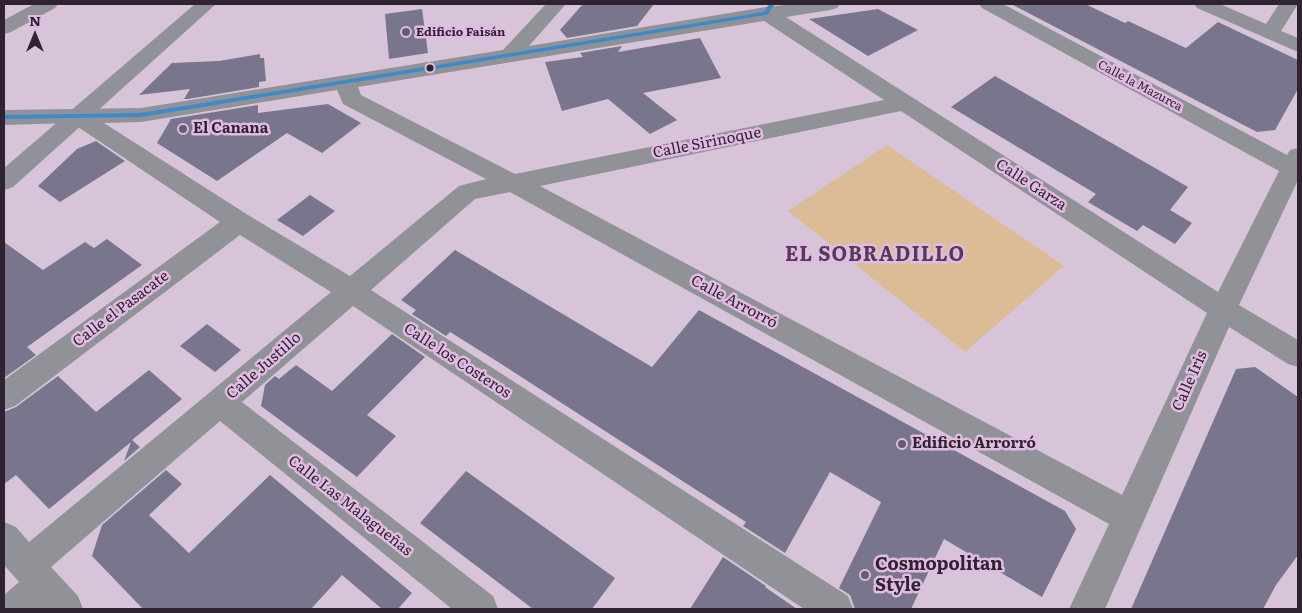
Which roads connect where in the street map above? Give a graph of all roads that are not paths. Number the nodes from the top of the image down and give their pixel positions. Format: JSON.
{"nodes":[{"id":1,"x":48,"y":4,"type":"edge"},
{"id":2,"x":206,"y":4,"type":"edge"},
{"id":3,"x":556,"y":4,"type":"edge"},
{"id":4,"x":830,"y":4,"type":"edge"},
{"id":5,"x":989,"y":4,"type":"edge"},
{"id":6,"x":1204,"y":4,"type":"edge"},
{"id":7,"x":1289,"y":4,"type":"edge"},
{"id":8,"x":769,"y":8,"type":"edge"},
{"id":9,"x":4,"y":28,"type":"edge"},
{"id":10,"x":1270,"y":33,"type":"junction"},
{"id":11,"x":1298,"y":46,"type":"edge"},
{"id":12,"x":509,"y":56,"type":"junction"},
{"id":13,"x":346,"y":83,"type":"junction"},
{"id":14,"x":905,"y":103,"type":"junction"},
{"id":15,"x":77,"y":116,"type":"junction"},
{"id":16,"x":4,"y":117,"type":"edge"},
{"id":17,"x":1295,"y":162,"type":"edge"},
{"id":18,"x":4,"y":181,"type":"edge"},
{"id":19,"x":509,"y":183,"type":"junction"},
{"id":20,"x":239,"y":222,"type":"junction"},
{"id":21,"x":350,"y":290,"type":"junction"},
{"id":22,"x":1222,"y":309,"type":"junction"},
{"id":23,"x":1298,"y":355,"type":"edge"},
{"id":24,"x":4,"y":397,"type":"edge"},
{"id":25,"x":220,"y":403,"type":"junction"},
{"id":26,"x":1129,"y":517,"type":"junction"},
{"id":27,"x":4,"y":539,"type":"edge"},
{"id":28,"x":45,"y":587,"type":"edge"},
{"id":29,"x":15,"y":609,"type":"edge"},
{"id":30,"x":480,"y":609,"type":"edge"},
{"id":31,"x":835,"y":609,"type":"edge"},
{"id":32,"x":1087,"y":609,"type":"edge"}],
"edges":[{"from":1,"to":9,"type":"street"},
{"from":2,"to":15,"type":"main road"},
{"from":3,"to":12,"type":"street"},
{"from":4,"to":8,"type":"street"},
{"from":5,"to":17,"type":"street","name":"Calle la Mazurca"},
{"from":6,"to":10,"type":"street"},
{"from":7,"to":10,"type":"street"},
{"from":8,"to":12,"type":"street"},
{"from":8,"to":14,"type":"street","name":"Calle Garza"},
{"from":10,"to":11,"type":"street"},
{"from":12,"to":13,"type":"street"},
{"from":13,"to":15,"type":"street"},
{"from":13,"to":19,"type":"street","name":"Calle Arrorró"},
{"from":14,"to":19,"type":"street","name":"Calle Sirinoque"},
{"from":14,"to":22,"type":"street","name":"Calle Garza"},
{"from":15,"to":16,"type":"street"},
{"from":15,"to":18,"type":"main road"},
{"from":15,"to":20,"type":"street","name":"Calle los Costeros"},
{"from":17,"to":22,"type":"street","name":"Calle Iris"},
{"from":19,"to":21,"type":"street","name":"Calle Justillo"},
{"from":19,"to":26,"type":"street","name":"Calle Arrorró"},
{"from":20,"to":21,"type":"street","name":"Calle los Costeros"},
{"from":20,"to":24,"type":"street","name":"Calle el Pasacate"},
{"from":21,"to":25,"type":"street","name":"Calle Justillo"},
{"from":21,"to":31,"type":"street","name":"Calle los Costeros"},
{"from":22,"to":23,"type":"street","name":"Calle Garza"},
{"from":22,"to":26,"type":"street","name":"Calle Iris"},
{"from":25,"to":28,"type":"street","name":"Calle Justillo"},
{"from":25,"to":30,"type":"street","name":"Calle Las Malagueñas"},
{"from":26,"to":32,"type":"street","name":"Calle Iris"},
{"from":27,"to":28,"type":"street"},
{"from":28,"to":29,"type":"street","name":"Calle Justillo"}]}
